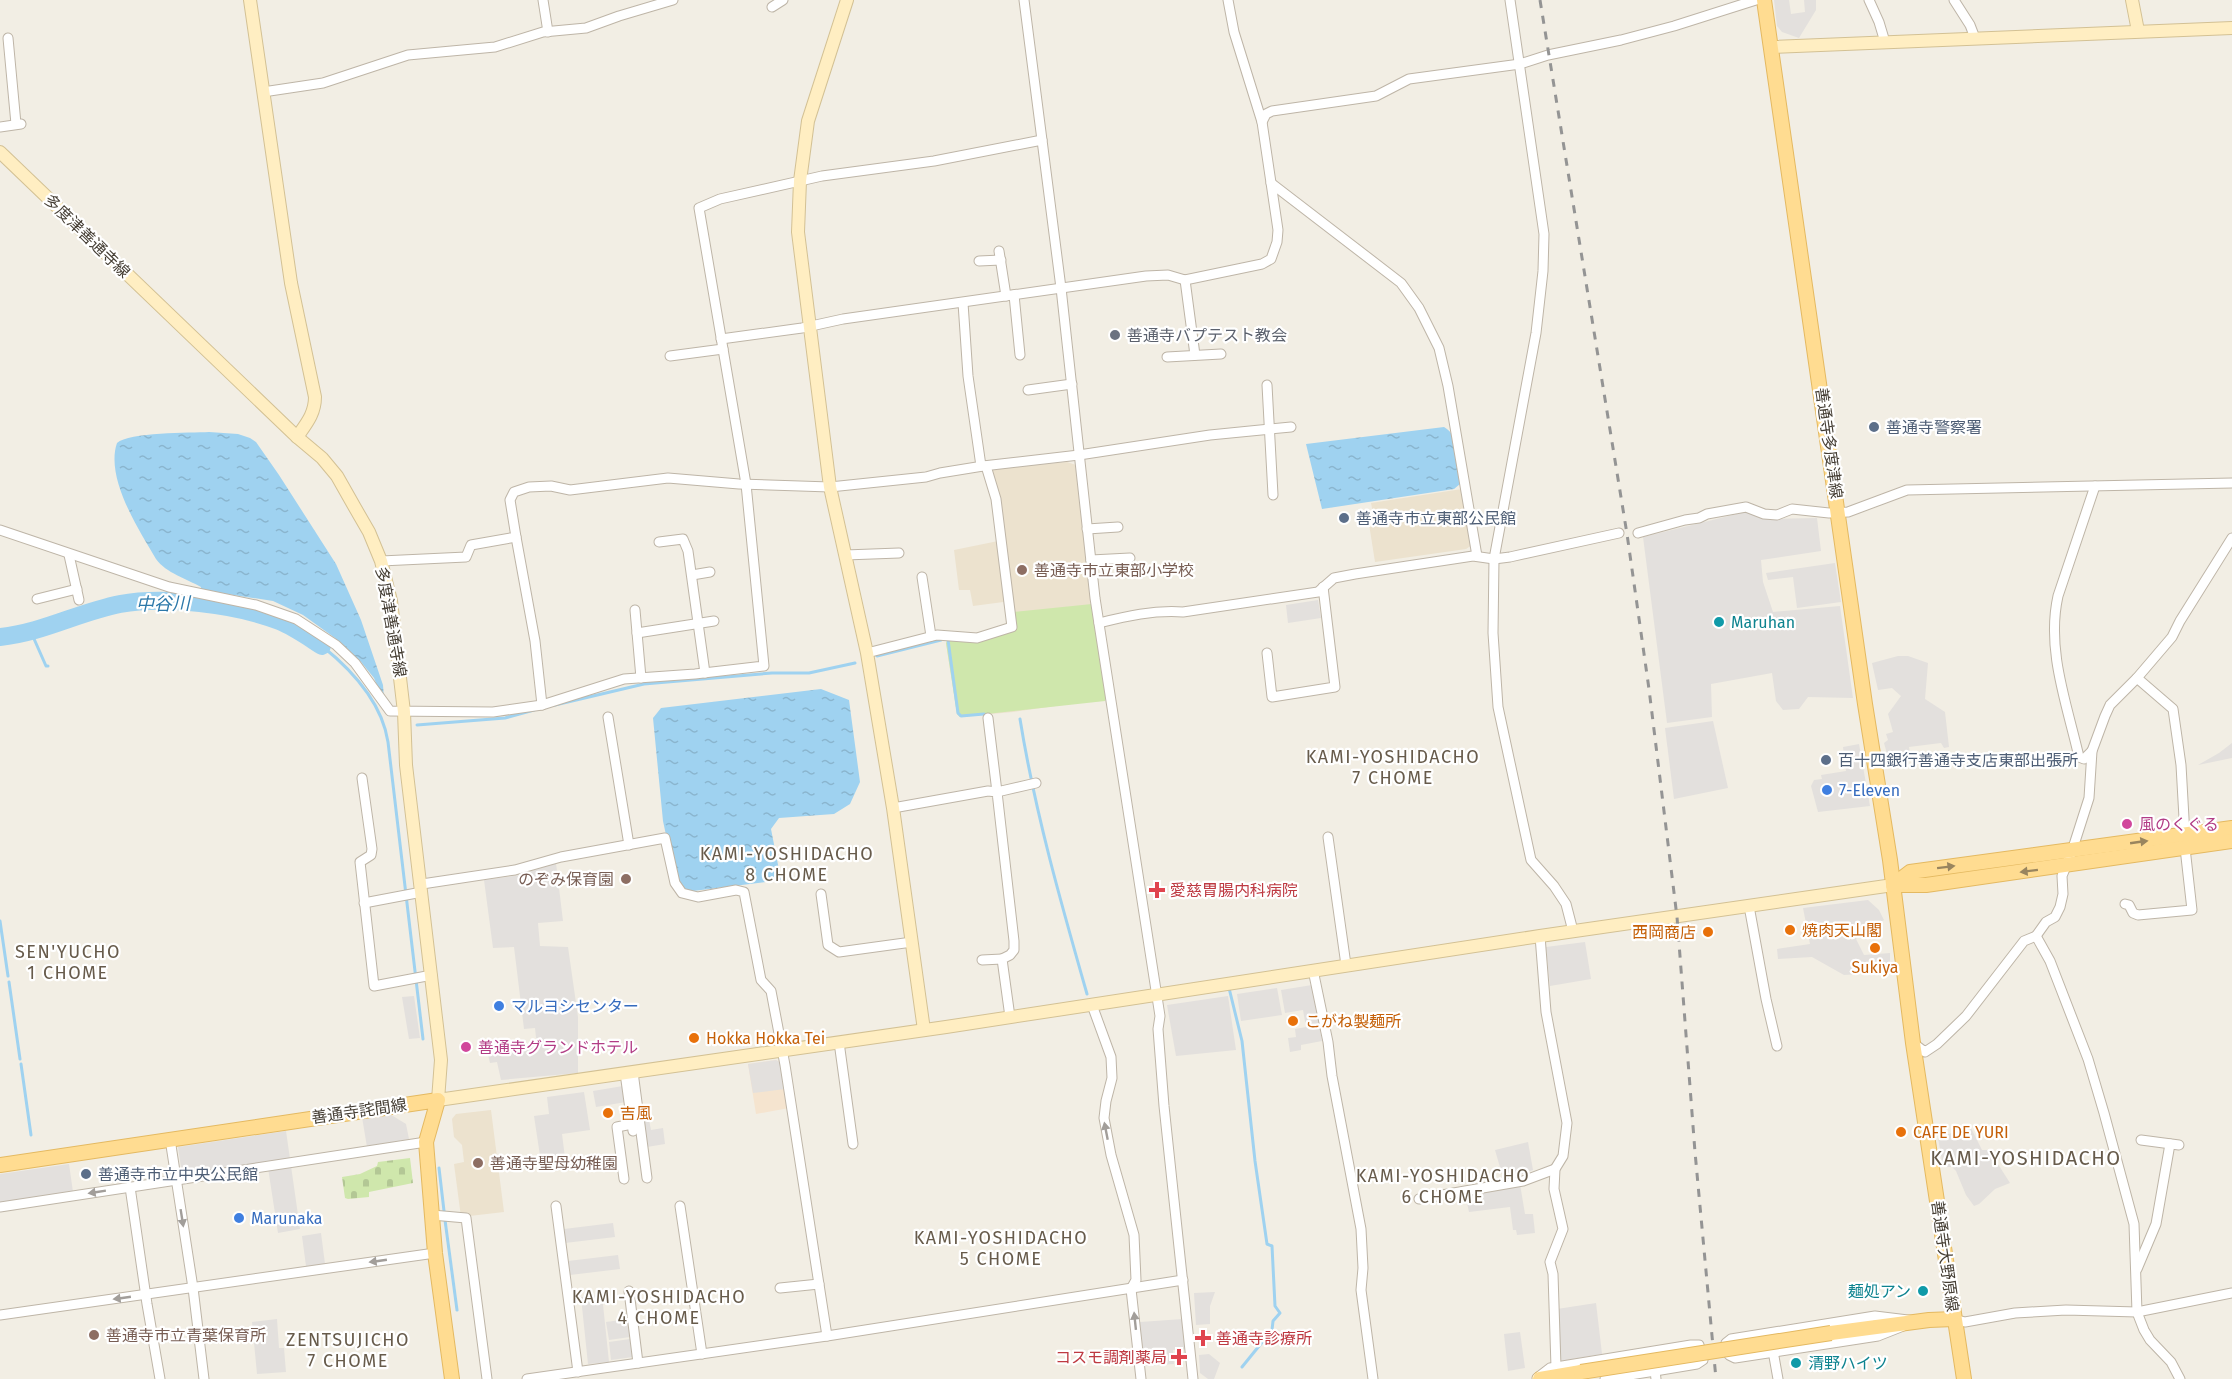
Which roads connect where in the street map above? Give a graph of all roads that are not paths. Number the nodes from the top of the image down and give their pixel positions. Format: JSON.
{"nodes":[{"id":1,"x":250,"y":0,"type":"edge"},
{"id":2,"x":543,"y":0,"type":"edge"},
{"id":3,"x":673,"y":0,"type":"edge"},
{"id":4,"x":783,"y":0,"type":"edge"},
{"id":5,"x":848,"y":0,"type":"edge"},
{"id":6,"x":1024,"y":0,"type":"edge"},
{"id":7,"x":1228,"y":0,"type":"edge"},
{"id":8,"x":1510,"y":0,"type":"edge"},
{"id":9,"x":1756,"y":0,"type":"edge"},
{"id":10,"x":1764,"y":0,"type":"edge"},
{"id":11,"x":1869,"y":0,"type":"edge"},
{"id":12,"x":1954,"y":0,"type":"edge"},
{"id":13,"x":2132,"y":0,"type":"edge"},
{"id":14,"x":772,"y":7,"type":"dead end"},
{"id":15,"x":2232,"y":28,"type":"edge"},
{"id":16,"x":2138,"y":31,"type":"junction"},
{"id":17,"x":548,"y":32,"type":"junction"},
{"id":18,"x":8,"y":38,"type":"dead end"},
{"id":19,"x":1975,"y":38,"type":"junction"},
{"id":20,"x":1885,"y":42,"type":"junction"},
{"id":21,"x":1772,"y":46,"type":"junction"},
{"id":22,"x":1520,"y":64,"type":"junction"},
{"id":23,"x":0,"y":77,"type":"edge"},
{"id":24,"x":11,"y":77,"type":"junction"},
{"id":25,"x":263,"y":92,"type":"junction"},
{"id":26,"x":1262,"y":122,"type":"junction"},
{"id":27,"x":0,"y":127,"type":"edge"},
{"id":28,"x":1042,"y":140,"type":"junction"},
{"id":29,"x":0,"y":152,"type":"edge"},
{"id":30,"x":800,"y":181,"type":"junction"},
{"id":31,"x":1271,"y":183,"type":"junction"},
{"id":32,"x":979,"y":261,"type":"dead end"},
{"id":33,"x":1185,"y":280,"type":"junction"},
{"id":34,"x":1061,"y":288,"type":"junction"},
{"id":35,"x":1010,"y":296,"type":"junction"},
{"id":36,"x":963,"y":303,"type":"junction"},
{"id":37,"x":809,"y":326,"type":"junction"},
{"id":38,"x":721,"y":339,"type":"junction"},
{"id":39,"x":723,"y":349,"type":"junction"},
{"id":40,"x":1221,"y":354,"type":"dead end"},
{"id":41,"x":1020,"y":355,"type":"dead end"},
{"id":42,"x":1195,"y":355,"type":"junction"},
{"id":43,"x":670,"y":356,"type":"dead end"},
{"id":44,"x":1167,"y":357,"type":"dead end"},
{"id":45,"x":1072,"y":384,"type":"junction"},
{"id":46,"x":1267,"y":385,"type":"dead end"},
{"id":47,"x":1028,"y":390,"type":"dead end"},
{"id":48,"x":1291,"y":427,"type":"dead end"},
{"id":49,"x":1269,"y":429,"type":"junction"},
{"id":50,"x":297,"y":438,"type":"junction"},
{"id":51,"x":1079,"y":455,"type":"junction"},
{"id":52,"x":984,"y":466,"type":"junction"},
{"id":53,"x":2232,"y":483,"type":"edge"},
{"id":54,"x":746,"y":484,"type":"junction"},
{"id":55,"x":2095,"y":486,"type":"junction"},
{"id":56,"x":830,"y":487,"type":"junction"},
{"id":57,"x":1273,"y":495,"type":"dead end"},
{"id":58,"x":1839,"y":512,"type":"junction"},
{"id":59,"x":1118,"y":527,"type":"dead end"},
{"id":60,"x":1087,"y":529,"type":"junction"},
{"id":61,"x":0,"y":530,"type":"edge"},
{"id":62,"x":1638,"y":532,"type":"dead end"},
{"id":63,"x":1619,"y":533,"type":"dead end"},
{"id":64,"x":516,"y":537,"type":"junction"},
{"id":65,"x":2232,"y":538,"type":"edge"},
{"id":66,"x":659,"y":542,"type":"dead end"},
{"id":67,"x":898,"y":553,"type":"dead end"},
{"id":68,"x":69,"y":555,"type":"junction"},
{"id":69,"x":845,"y":555,"type":"junction"},
{"id":70,"x":1477,"y":556,"type":"junction"},
{"id":71,"x":1130,"y":558,"type":"dead end"},
{"id":72,"x":1494,"y":559,"type":"junction"},
{"id":73,"x":1090,"y":560,"type":"junction"},
{"id":74,"x":381,"y":561,"type":"junction"},
{"id":75,"x":710,"y":572,"type":"dead end"},
{"id":76,"x":692,"y":574,"type":"junction"},
{"id":77,"x":922,"y":578,"type":"dead end"},
{"id":78,"x":1323,"y":587,"type":"junction"},
{"id":79,"x":77,"y":590,"type":"junction"},
{"id":80,"x":37,"y":599,"type":"dead end"},
{"id":81,"x":79,"y":600,"type":"dead end"},
{"id":82,"x":635,"y":610,"type":"dead end"},
{"id":83,"x":714,"y":621,"type":"dead end"},
{"id":84,"x":698,"y":623,"type":"junction"},
{"id":85,"x":1099,"y":623,"type":"junction"},
{"id":86,"x":637,"y":633,"type":"junction"},
{"id":87,"x":931,"y":636,"type":"junction"},
{"id":88,"x":867,"y":653,"type":"junction"},
{"id":89,"x":1267,"y":653,"type":"dead end"},
{"id":90,"x":705,"y":673,"type":"junction"},
{"id":91,"x":641,"y":678,"type":"junction"},
{"id":92,"x":2137,"y":678,"type":"junction"},
{"id":93,"x":542,"y":705,"type":"junction"},
{"id":94,"x":405,"y":712,"type":"junction"},
{"id":95,"x":608,"y":717,"type":"dead end"},
{"id":96,"x":988,"y":718,"type":"dead end"},
{"id":97,"x":2092,"y":751,"type":"junction"},
{"id":98,"x":362,"y":777,"type":"dead end"},
{"id":99,"x":1034,"y":784,"type":"dead end"},
{"id":100,"x":997,"y":792,"type":"junction"},
{"id":101,"x":893,"y":808,"type":"junction"},
{"id":102,"x":2232,"y":828,"type":"edge"},
{"id":103,"x":1328,"y":837,"type":"dead end"},
{"id":104,"x":2232,"y":841,"type":"edge"},
{"id":105,"x":2185,"y":842,"type":"junction"},
{"id":106,"x":629,"y":845,"type":"junction"},
{"id":107,"x":2072,"y":851,"type":"junction"},
{"id":108,"x":2067,"y":866,"type":"junction"},
{"id":109,"x":1893,"y":885,"type":"junction"},
{"id":110,"x":414,"y":891,"type":"junction"},
{"id":111,"x":821,"y":894,"type":"dead end"},
{"id":112,"x":364,"y":903,"type":"junction"},
{"id":113,"x":2125,"y":904,"type":"dead end"},
{"id":114,"x":1749,"y":906,"type":"junction"},
{"id":115,"x":1574,"y":931,"type":"junction"},
{"id":116,"x":1540,"y":936,"type":"junction"},
{"id":117,"x":2037,"y":936,"type":"junction"},
{"id":118,"x":912,"y":942,"type":"junction"},
{"id":119,"x":1002,"y":959,"type":"junction"},
{"id":120,"x":981,"y":960,"type":"dead end"},
{"id":121,"x":1346,"y":965,"type":"junction"},
{"id":122,"x":1313,"y":970,"type":"junction"},
{"id":123,"x":421,"y":977,"type":"junction"},
{"id":124,"x":1157,"y":995,"type":"junction"},
{"id":125,"x":1092,"y":1005,"type":"junction"},
{"id":126,"x":1010,"y":1017,"type":"junction"},
{"id":127,"x":924,"y":1030,"type":"junction"},
{"id":128,"x":839,"y":1042,"type":"junction"},
{"id":129,"x":1913,"y":1043,"type":"junction"},
{"id":130,"x":1777,"y":1046,"type":"dead end"},
{"id":131,"x":782,"y":1050,"type":"junction"},
{"id":132,"x":629,"y":1072,"type":"junction"},
{"id":133,"x":438,"y":1100,"type":"junction"},
{"id":134,"x":170,"y":1139,"type":"junction"},
{"id":135,"x":2141,"y":1140,"type":"dead end"},
{"id":136,"x":426,"y":1142,"type":"junction"},
{"id":137,"x":853,"y":1144,"type":"dead end"},
{"id":138,"x":0,"y":1166,"type":"edge"},
{"id":139,"x":1555,"y":1169,"type":"junction"},
{"id":140,"x":647,"y":1178,"type":"dead end"},
{"id":141,"x":176,"y":1179,"type":"junction"},
{"id":142,"x":624,"y":1179,"type":"dead end"},
{"id":143,"x":130,"y":1187,"type":"junction"},
{"id":144,"x":1419,"y":1199,"type":"dead end"},
{"id":145,"x":556,"y":1206,"type":"dead end"},
{"id":146,"x":680,"y":1206,"type":"dead end"},
{"id":147,"x":0,"y":1207,"type":"edge"},
{"id":148,"x":432,"y":1215,"type":"junction"},
{"id":149,"x":435,"y":1253,"type":"junction"},
{"id":150,"x":2136,"y":1271,"type":"junction"},
{"id":151,"x":1183,"y":1280,"type":"junction"},
{"id":152,"x":819,"y":1284,"type":"junction"},
{"id":153,"x":193,"y":1288,"type":"junction"},
{"id":154,"x":780,"y":1288,"type":"dead end"},
{"id":155,"x":1131,"y":1289,"type":"junction"},
{"id":156,"x":629,"y":1291,"type":"dead end"},
{"id":157,"x":2232,"y":1293,"type":"edge"},
{"id":158,"x":145,"y":1294,"type":"junction"},
{"id":159,"x":2137,"y":1312,"type":"junction"},
{"id":160,"x":0,"y":1315,"type":"edge"},
{"id":161,"x":1954,"y":1319,"type":"junction"},
{"id":162,"x":1916,"y":1321,"type":"junction"},
{"id":163,"x":827,"y":1336,"type":"junction"},
{"id":164,"x":1773,"y":1351,"type":"junction"},
{"id":165,"x":702,"y":1354,"type":"junction"},
{"id":166,"x":638,"y":1363,"type":"junction"},
{"id":167,"x":1556,"y":1367,"type":"junction"},
{"id":168,"x":578,"y":1372,"type":"junction"},
{"id":169,"x":1655,"y":1375,"type":"edge"},
{"id":170,"x":160,"y":1379,"type":"edge"},
{"id":171,"x":204,"y":1379,"type":"edge"},
{"id":172,"x":452,"y":1379,"type":"edge"},
{"id":173,"x":487,"y":1379,"type":"edge"},
{"id":174,"x":527,"y":1379,"type":"edge"},
{"id":175,"x":1141,"y":1379,"type":"edge"},
{"id":176,"x":1193,"y":1379,"type":"edge"},
{"id":177,"x":1373,"y":1379,"type":"edge"},
{"id":178,"x":1538,"y":1379,"type":"edge"},
{"id":179,"x":1605,"y":1379,"type":"edge"},
{"id":180,"x":1778,"y":1379,"type":"edge"},
{"id":181,"x":1964,"y":1379,"type":"edge"},
{"id":182,"x":2180,"y":1379,"type":"edge"}],
"edges":[{"from":1,"to":25,"type":"street"},
{"from":2,"to":17,"type":"street"},
{"from":3,"to":17,"type":"street"},
{"from":4,"to":14,"type":"street"},
{"from":5,"to":30,"type":"street"},
{"from":6,"to":28,"type":"street"},
{"from":7,"to":26,"type":"street"},
{"from":8,"to":22,"type":"street"},
{"from":9,"to":22,"type":"street"},
{"from":10,"to":21,"type":"main road","name":"善通寺多度津線"},
{"from":11,"to":20,"type":"street"},
{"from":12,"to":19,"type":"street"},
{"from":13,"to":16,"type":"street"},
{"from":15,"to":16,"type":"street"},
{"from":16,"to":19,"type":"street"},
{"from":17,"to":25,"type":"street"},
{"from":18,"to":24,"type":"street"},
{"from":19,"to":20,"type":"street"},
{"from":20,"to":21,"type":"street"},
{"from":21,"to":58,"type":"main road","name":"善通寺多度津線"},
{"from":22,"to":26,"type":"street"},
{"from":22,"to":72,"type":"street"},
{"from":23,"to":24,"type":"street"},
{"from":24,"to":27,"type":"street"},
{"from":25,"to":50,"type":"street"},
{"from":26,"to":31,"type":"street"},
{"from":28,"to":30,"type":"street"},
{"from":28,"to":34,"type":"street"},
{"from":29,"to":50,"type":"street","name":"多度津善通寺線"},
{"from":30,"to":37,"type":"street"},
{"from":30,"to":38,"type":"street"},
{"from":31,"to":33,"type":"street"},
{"from":31,"to":70,"type":"street"},
{"from":32,"to":35,"type":"street"},
{"from":33,"to":34,"type":"street"},
{"from":33,"to":42,"type":"street"},
{"from":34,"to":35,"type":"street"},
{"from":34,"to":45,"type":"street"},
{"from":35,"to":36,"type":"street"},
{"from":35,"to":41,"type":"street"},
{"from":36,"to":37,"type":"street"},
{"from":36,"to":52,"type":"street"},
{"from":37,"to":38,"type":"street"},
{"from":37,"to":56,"type":"street"},
{"from":38,"to":39,"type":"street"},
{"from":39,"to":43,"type":"street"},
{"from":39,"to":54,"type":"street"},
{"from":40,"to":42,"type":"street"},
{"from":42,"to":44,"type":"street"},
{"from":45,"to":47,"type":"street"},
{"from":45,"to":51,"type":"street"},
{"from":46,"to":49,"type":"street"},
{"from":48,"to":49,"type":"street"},
{"from":49,"to":51,"type":"street"},
{"from":49,"to":57,"type":"street"},
{"from":50,"to":74,"type":"street","name":"多度津善通寺線"},
{"from":51,"to":52,"type":"street"},
{"from":51,"to":60,"type":"street"},
{"from":52,"to":56,"type":"street"},
{"from":52,"to":87,"type":"street"},
{"from":53,"to":55,"type":"street"},
{"from":54,"to":56,"type":"street"},
{"from":54,"to":64,"type":"street"},
{"from":54,"to":90,"type":"street"},
{"from":55,"to":58,"type":"street"},
{"from":55,"to":97,"type":"street"},
{"from":56,"to":69,"type":"street"},
{"from":58,"to":62,"type":"street"},
{"from":58,"to":109,"type":"main road","name":"善通寺多度津線"},
{"from":59,"to":60,"type":"street"},
{"from":60,"to":73,"type":"street"},
{"from":61,"to":68,"type":"street"},
{"from":63,"to":72,"type":"street"},
{"from":64,"to":74,"type":"street"},
{"from":64,"to":93,"type":"street"},
{"from":65,"to":92,"type":"street"},
{"from":66,"to":76,"type":"street"},
{"from":67,"to":69,"type":"street"},
{"from":68,"to":79,"type":"street"},
{"from":68,"to":94,"type":"street"},
{"from":69,"to":88,"type":"street"},
{"from":70,"to":72,"type":"street"},
{"from":70,"to":78,"type":"street"},
{"from":71,"to":73,"type":"street"},
{"from":72,"to":115,"type":"street"},
{"from":73,"to":85,"type":"street"},
{"from":74,"to":94,"type":"street","name":"多度津善通寺線"},
{"from":75,"to":76,"type":"street"},
{"from":76,"to":84,"type":"street"},
{"from":77,"to":87,"type":"street"},
{"from":78,"to":85,"type":"street"},
{"from":78,"to":89,"type":"street"},
{"from":79,"to":80,"type":"street"},
{"from":79,"to":81,"type":"street"},
{"from":82,"to":86,"type":"street"},
{"from":83,"to":84,"type":"street"},
{"from":84,"to":86,"type":"street"},
{"from":84,"to":90,"type":"street"},
{"from":85,"to":124,"type":"street"},
{"from":86,"to":91,"type":"street"},
{"from":87,"to":88,"type":"street"},
{"from":88,"to":101,"type":"street"},
{"from":90,"to":91,"type":"street"},
{"from":91,"to":93,"type":"street"},
{"from":92,"to":97,"type":"street"},
{"from":92,"to":105,"type":"street"},
{"from":93,"to":94,"type":"street"},
{"from":94,"to":110,"type":"street","name":"多度津善通寺線"},
{"from":95,"to":106,"type":"street"},
{"from":96,"to":100,"type":"street"},
{"from":97,"to":107,"type":"street"},
{"from":98,"to":112,"type":"street"},
{"from":99,"to":100,"type":"street"},
{"from":100,"to":101,"type":"street"},
{"from":100,"to":119,"type":"street"},
{"from":101,"to":118,"type":"street"},
{"from":102,"to":105,"type":"main road"},
{"from":103,"to":121,"type":"street"},
{"from":104,"to":105,"type":"main road"},
{"from":107,"to":105,"type":"main road","one_way":true},
{"from":105,"to":108,"type":"main road"},
{"from":105,"to":113,"type":"street"},
{"from":106,"to":110,"type":"street"},
{"from":106,"to":131,"type":"street"},
{"from":107,"to":108,"type":"street"},
{"from":109,"to":107,"type":"main road","one_way":true},
{"from":108,"to":109,"type":"main road","one_way":true},
{"from":108,"to":117,"type":"street"},
{"from":109,"to":114,"type":"street"},
{"from":109,"to":129,"type":"main road","name":"善通寺大野原線"},
{"from":110,"to":112,"type":"street"},
{"from":110,"to":123,"type":"street","name":"多度津善通寺線"},
{"from":111,"to":118,"type":"street"},
{"from":112,"to":123,"type":"street"},
{"from":114,"to":115,"type":"street"},
{"from":114,"to":130,"type":"street"},
{"from":115,"to":116,"type":"street"},
{"from":116,"to":121,"type":"street"},
{"from":116,"to":139,"type":"street"},
{"from":117,"to":129,"type":"street"},
{"from":117,"to":150,"type":"street"},
{"from":118,"to":127,"type":"street"},
{"from":119,"to":120,"type":"street"},
{"from":119,"to":126,"type":"street"},
{"from":121,"to":122,"type":"street"},
{"from":122,"to":124,"type":"street"},
{"from":122,"to":177,"type":"street"},
{"from":123,"to":133,"type":"street","name":"多度津善通寺線"},
{"from":124,"to":125,"type":"street"},
{"from":124,"to":151,"type":"street"},
{"from":125,"to":126,"type":"street"},
{"from":155,"to":125,"type":"street","one_way":true},
{"from":126,"to":127,"type":"street"},
{"from":127,"to":128,"type":"street"},
{"from":128,"to":131,"type":"street"},
{"from":128,"to":137,"type":"street"},
{"from":129,"to":161,"type":"main road","name":"善通寺大野原線"},
{"from":131,"to":132,"type":"street"},
{"from":131,"to":152,"type":"street"},
{"from":132,"to":133,"type":"street"},
{"from":132,"to":140,"type":"street"},
{"from":132,"to":142,"type":"street"},
{"from":133,"to":134,"type":"main road","name":"善通寺詫間線"},
{"from":133,"to":136,"type":"main road"},
{"from":134,"to":138,"type":"main road","name":"善通寺詫間線"},
{"from":134,"to":141,"type":"street"},
{"from":135,"to":150,"type":"street"},
{"from":136,"to":141,"type":"street"},
{"from":136,"to":148,"type":"main road"},
{"from":139,"to":144,"type":"street"},
{"from":139,"to":167,"type":"street"},
{"from":141,"to":143,"type":"street"},
{"from":141,"to":153,"type":"street","one_way":true},
{"from":143,"to":147,"type":"street","one_way":true},
{"from":143,"to":158,"type":"street"},
{"from":145,"to":168,"type":"street"},
{"from":146,"to":165,"type":"street"},
{"from":148,"to":149,"type":"main road"},
{"from":148,"to":173,"type":"street"},
{"from":149,"to":153,"type":"street","one_way":true},
{"from":149,"to":172,"type":"main road"},
{"from":150,"to":159,"type":"street"},
{"from":151,"to":155,"type":"street"},
{"from":151,"to":176,"type":"street"},
{"from":152,"to":154,"type":"street"},
{"from":152,"to":163,"type":"street"},
{"from":153,"to":158,"type":"street"},
{"from":153,"to":171,"type":"street"},
{"from":155,"to":163,"type":"street"},
{"from":175,"to":155,"type":"street","one_way":true},
{"from":156,"to":166,"type":"street"},
{"from":157,"to":159,"type":"street"},
{"from":158,"to":160,"type":"street","one_way":true},
{"from":158,"to":170,"type":"street"},
{"from":159,"to":161,"type":"street"},
{"from":159,"to":182,"type":"street"},
{"from":161,"to":162,"type":"main road","name":"善通寺大野原線"},
{"from":161,"to":181,"type":"main road"},
{"from":162,"to":164,"type":"street"},
{"from":162,"to":164,"type":"street"},
{"from":162,"to":178,"type":"main road","name":"善通寺大野原線","bridge":true},
{"from":163,"to":165,"type":"street"},
{"from":164,"to":180,"type":"street"},
{"from":165,"to":166,"type":"street"},
{"from":166,"to":168,"type":"street"},
{"from":167,"to":169,"type":"street"},
{"from":167,"to":178,"type":"street"},
{"from":168,"to":174,"type":"street"},
{"from":169,"to":179,"type":"street"}]}
